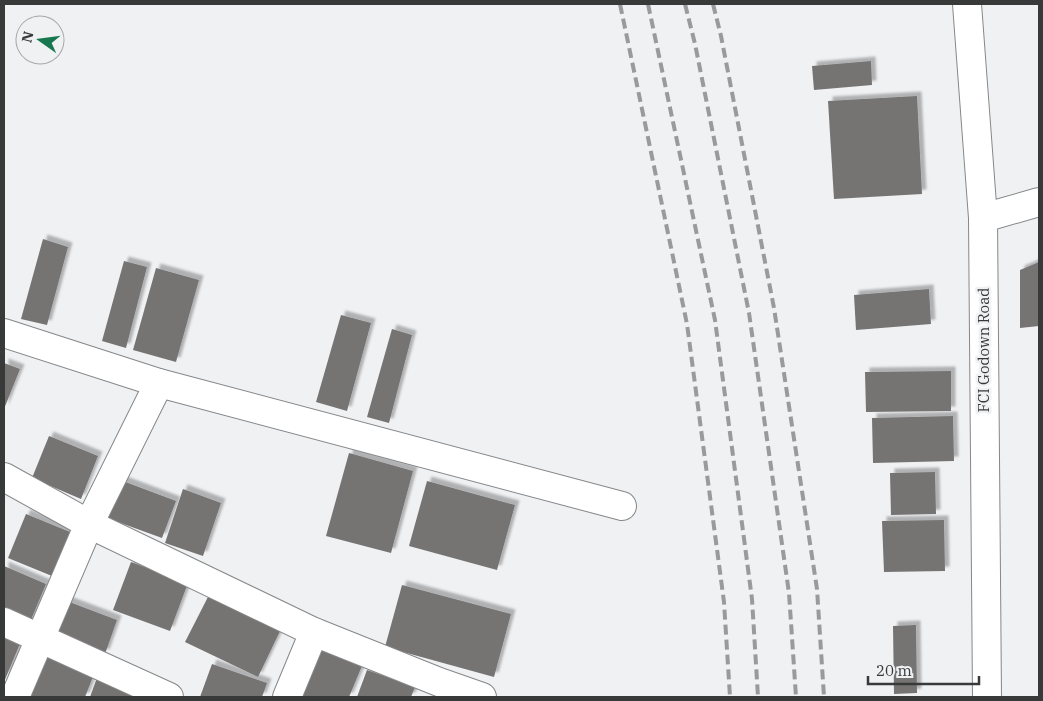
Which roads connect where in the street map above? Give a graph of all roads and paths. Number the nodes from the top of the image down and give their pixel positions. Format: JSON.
{"nodes":[{"id":1,"x":971,"y":5,"type":"edge"},
{"id":2,"x":1039,"y":202,"type":"edge"},
{"id":3,"x":983,"y":218,"type":"junction"},
{"id":4,"x":4,"y":333,"type":"edge"},
{"id":5,"x":158,"y":383,"type":"junction"},
{"id":6,"x":4,"y":477,"type":"edge"},
{"id":7,"x":622,"y":506,"type":"dead end"},
{"id":8,"x":89,"y":524,"type":"junction"},
{"id":9,"x":4,"y":622,"type":"edge"},
{"id":10,"x":314,"y":632,"type":"junction"},
{"id":11,"x":40,"y":638,"type":"junction"},
{"id":12,"x":437,"y":690,"type":"edge"},
{"id":13,"x":15,"y":697,"type":"edge"},
{"id":14,"x":169,"y":697,"type":"edge"},
{"id":15,"x":287,"y":697,"type":"edge"},
{"id":16,"x":482,"y":697,"type":"edge"},
{"id":17,"x":987,"y":697,"type":"edge"}],
"edges":[{"from":1,"to":3,"type":"street","name":"FCI Godown Road"},
{"from":2,"to":3,"type":"street"},
{"from":3,"to":17,"type":"street","name":"FCI Godown Road"},
{"from":4,"to":5,"type":"street"},
{"from":5,"to":7,"type":"street"},
{"from":5,"to":8,"type":"street"},
{"from":6,"to":8,"type":"street"},
{"from":8,"to":10,"type":"street"},
{"from":8,"to":11,"type":"street"},
{"from":9,"to":11,"type":"street"},
{"from":10,"to":12,"type":"street"},
{"from":10,"to":15,"type":"street"},
{"from":11,"to":13,"type":"street"},
{"from":11,"to":14,"type":"street"},
{"from":12,"to":16,"type":"street"}]}
